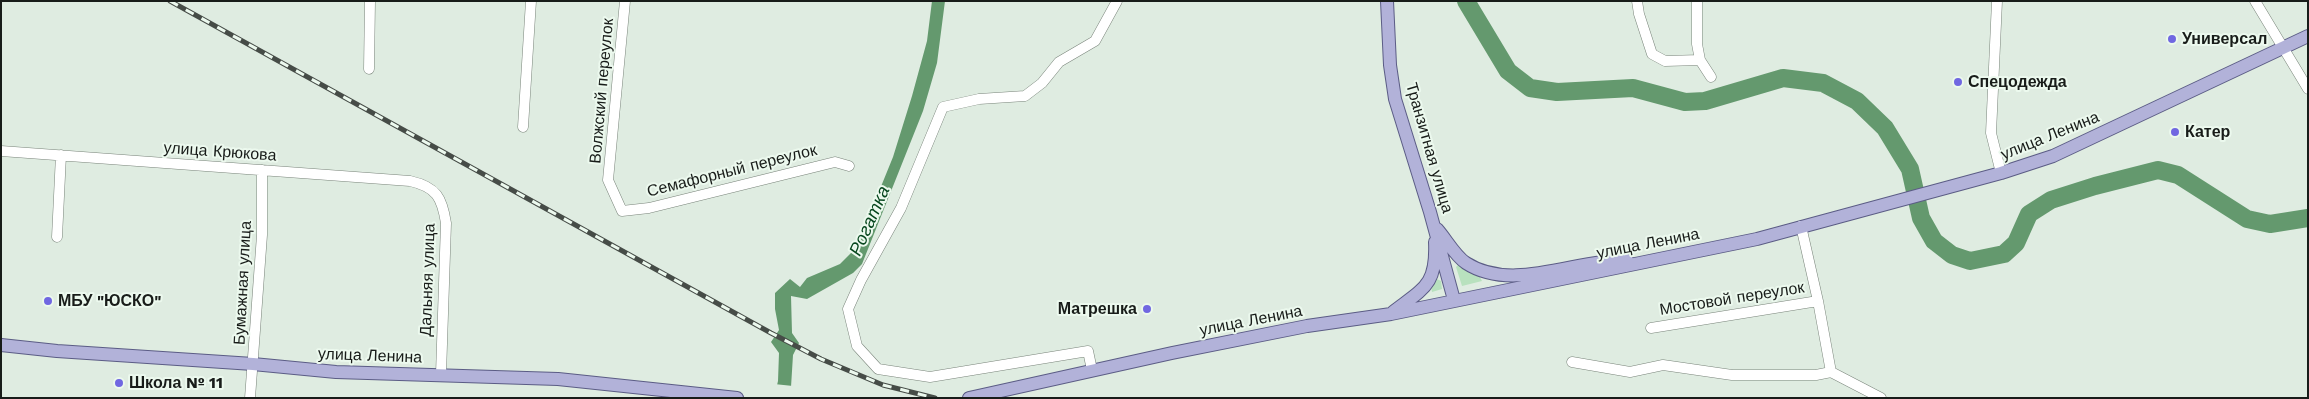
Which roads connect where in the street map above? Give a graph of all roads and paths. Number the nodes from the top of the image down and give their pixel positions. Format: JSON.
{"nodes":[{"id":1,"x":370,"y":1,"type":"edge"},
{"id":2,"x":531,"y":1,"type":"edge"},
{"id":3,"x":625,"y":1,"type":"edge"},
{"id":4,"x":1117,"y":1,"type":"edge"},
{"id":5,"x":1386,"y":1,"type":"edge"},
{"id":6,"x":1637,"y":1,"type":"edge"},
{"id":7,"x":1697,"y":1,"type":"edge"},
{"id":8,"x":1997,"y":1,"type":"edge"},
{"id":9,"x":2255,"y":1,"type":"edge"},
{"id":10,"x":2308,"y":36,"type":"edge"},
{"id":11,"x":2283,"y":46,"type":"junction"},
{"id":12,"x":1700,"y":60,"type":"junction"},
{"id":13,"x":369,"y":69,"type":"dead end"},
{"id":14,"x":1711,"y":77,"type":"dead end"},
{"id":15,"x":2308,"y":89,"type":"edge"},
{"id":16,"x":523,"y":127,"type":"dead end"},
{"id":17,"x":1,"y":151,"type":"edge"},
{"id":18,"x":61,"y":155,"type":"junction"},
{"id":19,"x":849,"y":166,"type":"dead end"},
{"id":20,"x":262,"y":170,"type":"junction"},
{"id":21,"x":2001,"y":173,"type":"junction"},
{"id":22,"x":434,"y":190,"type":"joint"},
{"id":23,"x":622,"y":211,"type":"joint"},
{"id":24,"x":1433,"y":225,"type":"junction"},
{"id":25,"x":1801,"y":226,"type":"junction"},
{"id":26,"x":57,"y":237,"type":"dead end"},
{"id":27,"x":1647,"y":261,"type":"junction"},
{"id":28,"x":1454,"y":300,"type":"junction"},
{"id":29,"x":1818,"y":301,"type":"junction"},
{"id":30,"x":1391,"y":314,"type":"junction"},
{"id":31,"x":1651,"y":328,"type":"dead end"},
{"id":32,"x":1,"y":345,"type":"edge"},
{"id":33,"x":1572,"y":362,"type":"dead end"},
{"id":34,"x":253,"y":364,"type":"junction"},
{"id":35,"x":1092,"y":370,"type":"junction"},
{"id":36,"x":1830,"y":372,"type":"junction"},
{"id":37,"x":441,"y":374,"type":"junction"},
{"id":38,"x":250,"y":398,"type":"edge"},
{"id":39,"x":737,"y":398,"type":"edge"},
{"id":40,"x":969,"y":398,"type":"edge"},
{"id":41,"x":1881,"y":398,"type":"edge"}],
"edges":[{"from":1,"to":13,"type":"street"},
{"from":2,"to":16,"type":"street"},
{"from":3,"to":23,"type":"street","name":"Волжский переулок"},
{"from":4,"to":35,"type":"street"},
{"from":5,"to":24,"type":"main road","name":"Транзитная улица"},
{"from":6,"to":12,"type":"street"},
{"from":7,"to":12,"type":"street"},
{"from":8,"to":21,"type":"street"},
{"from":9,"to":11,"type":"street"},
{"from":10,"to":11,"type":"main road","name":"улица Ленина"},
{"from":11,"to":15,"type":"street"},
{"from":11,"to":21,"type":"main road","name":"улица Ленина"},
{"from":12,"to":14,"type":"street"},
{"from":17,"to":18,"type":"street","name":"улица Крюкова"},
{"from":18,"to":20,"type":"street","name":"улица Крюкова"},
{"from":18,"to":26,"type":"street"},
{"from":19,"to":23,"type":"street","name":"Семафорный переулок"},
{"from":20,"to":22,"type":"street","name":"улица Крюкова"},
{"from":20,"to":34,"type":"street","name":"Бумажная улица"},
{"from":21,"to":25,"type":"main road","name":"улица Ленина"},
{"from":22,"to":37,"type":"street","name":"Дальняя улица"},
{"from":24,"to":27,"type":"main road"},
{"from":24,"to":28,"type":"main road","name":"Транзитная улица"},
{"from":24,"to":30,"type":"main road"},
{"from":25,"to":27,"type":"main road","name":"улица Ленина"},
{"from":25,"to":29,"type":"street"},
{"from":27,"to":28,"type":"main road","name":"улица Ленина"},
{"from":28,"to":30,"type":"main road","name":"улица Ленина"},
{"from":29,"to":31,"type":"street","name":"Мостовой переулок"},
{"from":29,"to":36,"type":"street"},
{"from":30,"to":35,"type":"main road","name":"улица Ленина"},
{"from":32,"to":34,"type":"main road","name":"улица Ленина"},
{"from":33,"to":36,"type":"street"},
{"from":34,"to":37,"type":"main road","name":"улица Ленина"},
{"from":34,"to":38,"type":"street","name":"Бумажная улица"},
{"from":35,"to":40,"type":"main road","name":"улица Ленина"},
{"from":36,"to":41,"type":"street"},
{"from":37,"to":39,"type":"main road","name":"улица Ленина"}]}
